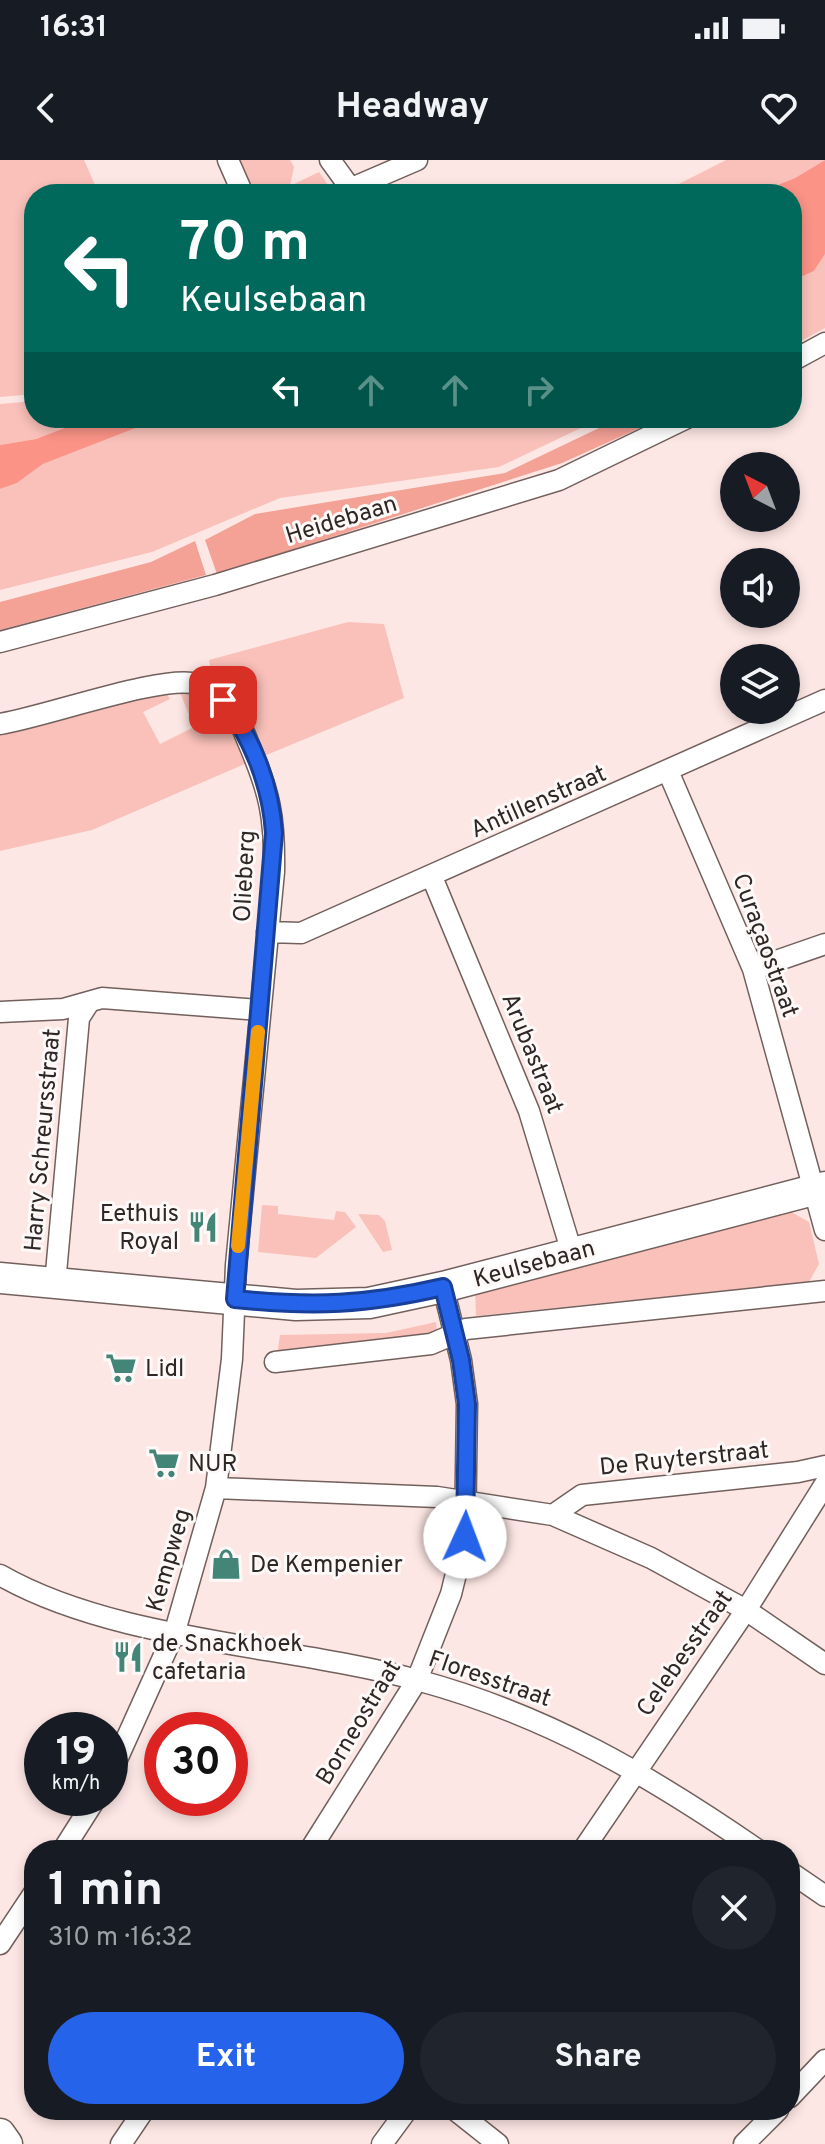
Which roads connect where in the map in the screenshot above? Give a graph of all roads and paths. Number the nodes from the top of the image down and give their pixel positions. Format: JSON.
{"nodes":[{"id":1,"x":228,"y":160,"type":"edge"},
{"id":2,"x":330,"y":160,"type":"edge"},
{"id":3,"x":417,"y":160,"type":"edge"},
{"id":4,"x":239,"y":184,"type":"edge"},
{"id":5,"x":341,"y":184,"type":"edge"},
{"id":6,"x":360,"y":184,"type":"edge"},
{"id":7,"x":825,"y":343,"type":"edge"},
{"id":8,"x":802,"y":356,"type":"edge"},
{"id":9,"x":666,"y":428,"type":"edge"},
{"id":10,"x":0,"y":642,"type":"edge"},
{"id":11,"x":825,"y":700,"type":"edge"},
{"id":12,"x":0,"y":724,"type":"edge"},
{"id":13,"x":668,"y":771,"type":"junction"},
{"id":14,"x":432,"y":877,"type":"junction"},
{"id":15,"x":267,"y":932,"type":"junction"},
{"id":16,"x":825,"y":944,"type":"edge"},
{"id":17,"x":753,"y":969,"type":"junction"},
{"id":18,"x":88,"y":1004,"type":"junction"},
{"id":19,"x":260,"y":1010,"type":"junction"},
{"id":20,"x":0,"y":1012,"type":"edge"},
{"id":21,"x":820,"y":1188,"type":"edge"},
{"id":22,"x":825,"y":1230,"type":"edge"},
{"id":23,"x":572,"y":1253,"type":"junction"},
{"id":24,"x":0,"y":1278,"type":"edge"},
{"id":25,"x":55,"y":1284,"type":"junction"},
{"id":26,"x":443,"y":1287,"type":"junction"},
{"id":27,"x":825,"y":1291,"type":"edge"},
{"id":28,"x":235,"y":1299,"type":"junction"},
{"id":29,"x":455,"y":1334,"type":"junction"},
{"id":30,"x":275,"y":1362,"type":"dead end"},
{"id":31,"x":825,"y":1466,"type":"edge"},
{"id":32,"x":825,"y":1484,"type":"edge"},
{"id":33,"x":216,"y":1488,"type":"junction"},
{"id":34,"x":466,"y":1501,"type":"junction"},
{"id":35,"x":553,"y":1515,"type":"junction"},
{"id":36,"x":0,"y":1575,"type":"edge"},
{"id":37,"x":746,"y":1610,"type":"junction"},
{"id":38,"x":175,"y":1631,"type":"junction"},
{"id":39,"x":825,"y":1664,"type":"edge"},
{"id":40,"x":417,"y":1680,"type":"junction"},
{"id":41,"x":128,"y":1735,"type":"edge"},
{"id":42,"x":636,"y":1771,"type":"junction"},
{"id":43,"x":85,"y":1816,"type":"edge"},
{"id":44,"x":69,"y":1840,"type":"edge"},
{"id":45,"x":316,"y":1840,"type":"edge"},
{"id":46,"x":590,"y":1840,"type":"edge"},
{"id":47,"x":743,"y":1840,"type":"edge"},
{"id":48,"x":800,"y":1879,"type":"edge"},
{"id":49,"x":825,"y":1896,"type":"edge"},
{"id":50,"x":24,"y":1908,"type":"edge"},
{"id":51,"x":0,"y":1944,"type":"edge"},
{"id":52,"x":825,"y":2060,"type":"edge"},
{"id":53,"x":800,"y":2086,"type":"edge"},
{"id":54,"x":137,"y":2120,"type":"edge"},
{"id":55,"x":400,"y":2120,"type":"edge"},
{"id":56,"x":468,"y":2120,"type":"edge"},
{"id":57,"x":766,"y":2120,"type":"edge"},
{"id":58,"x":0,"y":2134,"type":"edge"},
{"id":59,"x":7,"y":2144,"type":"edge"},
{"id":60,"x":121,"y":2144,"type":"edge"},
{"id":61,"x":382,"y":2144,"type":"edge"},
{"id":62,"x":498,"y":2144,"type":"edge"},
{"id":63,"x":744,"y":2144,"type":"edge"}],
"edges":[{"from":1,"to":4,"type":"street"},
{"from":2,"to":5,"type":"street"},
{"from":3,"to":6,"type":"street"},
{"from":7,"to":8,"type":"street"},
{"from":9,"to":10,"type":"street","name":"Heidebaan"},
{"from":11,"to":13,"type":"street","name":"Antillenstraat"},
{"from":12,"to":15,"type":"street","name":"Olieberg"},
{"from":13,"to":14,"type":"street","name":"Antillenstraat"},
{"from":13,"to":17,"type":"street","name":"Curaçaostraat"},
{"from":14,"to":15,"type":"street","name":"Antillenstraat"},
{"from":14,"to":23,"type":"street","name":"Arubastraat"},
{"from":15,"to":19,"type":"street","name":"Olieberg"},
{"from":16,"to":17,"type":"street"},
{"from":17,"to":21,"type":"street","name":"Curaçaostraat"},
{"from":18,"to":19,"type":"street"},
{"from":18,"to":20,"type":"street"},
{"from":18,"to":25,"type":"street","name":"Harry Schreursstraat"},
{"from":19,"to":28,"type":"street","name":"Olieberg"},
{"from":21,"to":22,"type":"street"},
{"from":21,"to":23,"type":"street","name":"Keulsebaan"},
{"from":23,"to":26,"type":"street","name":"Keulsebaan"},
{"from":24,"to":25,"type":"street","name":"Keulsebaan"},
{"from":25,"to":28,"type":"street","name":"Keulsebaan"},
{"from":26,"to":28,"type":"street","name":"Keulsebaan"},
{"from":26,"to":29,"type":"street","name":"Borneostraat"},
{"from":27,"to":29,"type":"street","name":"Keulsebaan"},
{"from":28,"to":33,"type":"street","name":"Kempweg"},
{"from":29,"to":30,"type":"street","name":"Keulsebaan"},
{"from":29,"to":34,"type":"street","name":"Borneostraat"},
{"from":31,"to":35,"type":"street","name":"De Ruyterstraat"},
{"from":32,"to":37,"type":"street","name":"Celebesstraat"},
{"from":33,"to":34,"type":"street"},
{"from":33,"to":38,"type":"street","name":"Kempweg"},
{"from":34,"to":35,"type":"street"},
{"from":34,"to":40,"type":"street","name":"Borneostraat"},
{"from":35,"to":37,"type":"street"},
{"from":36,"to":38,"type":"street","name":"Floresstraat"},
{"from":37,"to":39,"type":"street"},
{"from":37,"to":42,"type":"street","name":"Celebesstraat"},
{"from":38,"to":40,"type":"street","name":"Floresstraat"},
{"from":38,"to":41,"type":"street","name":"Kempweg"},
{"from":40,"to":42,"type":"street","name":"Floresstraat"},
{"from":40,"to":45,"type":"street","name":"Borneostraat"},
{"from":42,"to":46,"type":"street","name":"Celebesstraat"},
{"from":42,"to":47,"type":"street","name":"Floresstraat"},
{"from":43,"to":44,"type":"street"},
{"from":48,"to":49,"type":"street"},
{"from":50,"to":51,"type":"street"},
{"from":52,"to":53,"type":"street"},
{"from":54,"to":60,"type":"street"},
{"from":55,"to":61,"type":"street"},
{"from":56,"to":62,"type":"street"},
{"from":57,"to":63,"type":"street"},
{"from":58,"to":59,"type":"street"}]}
